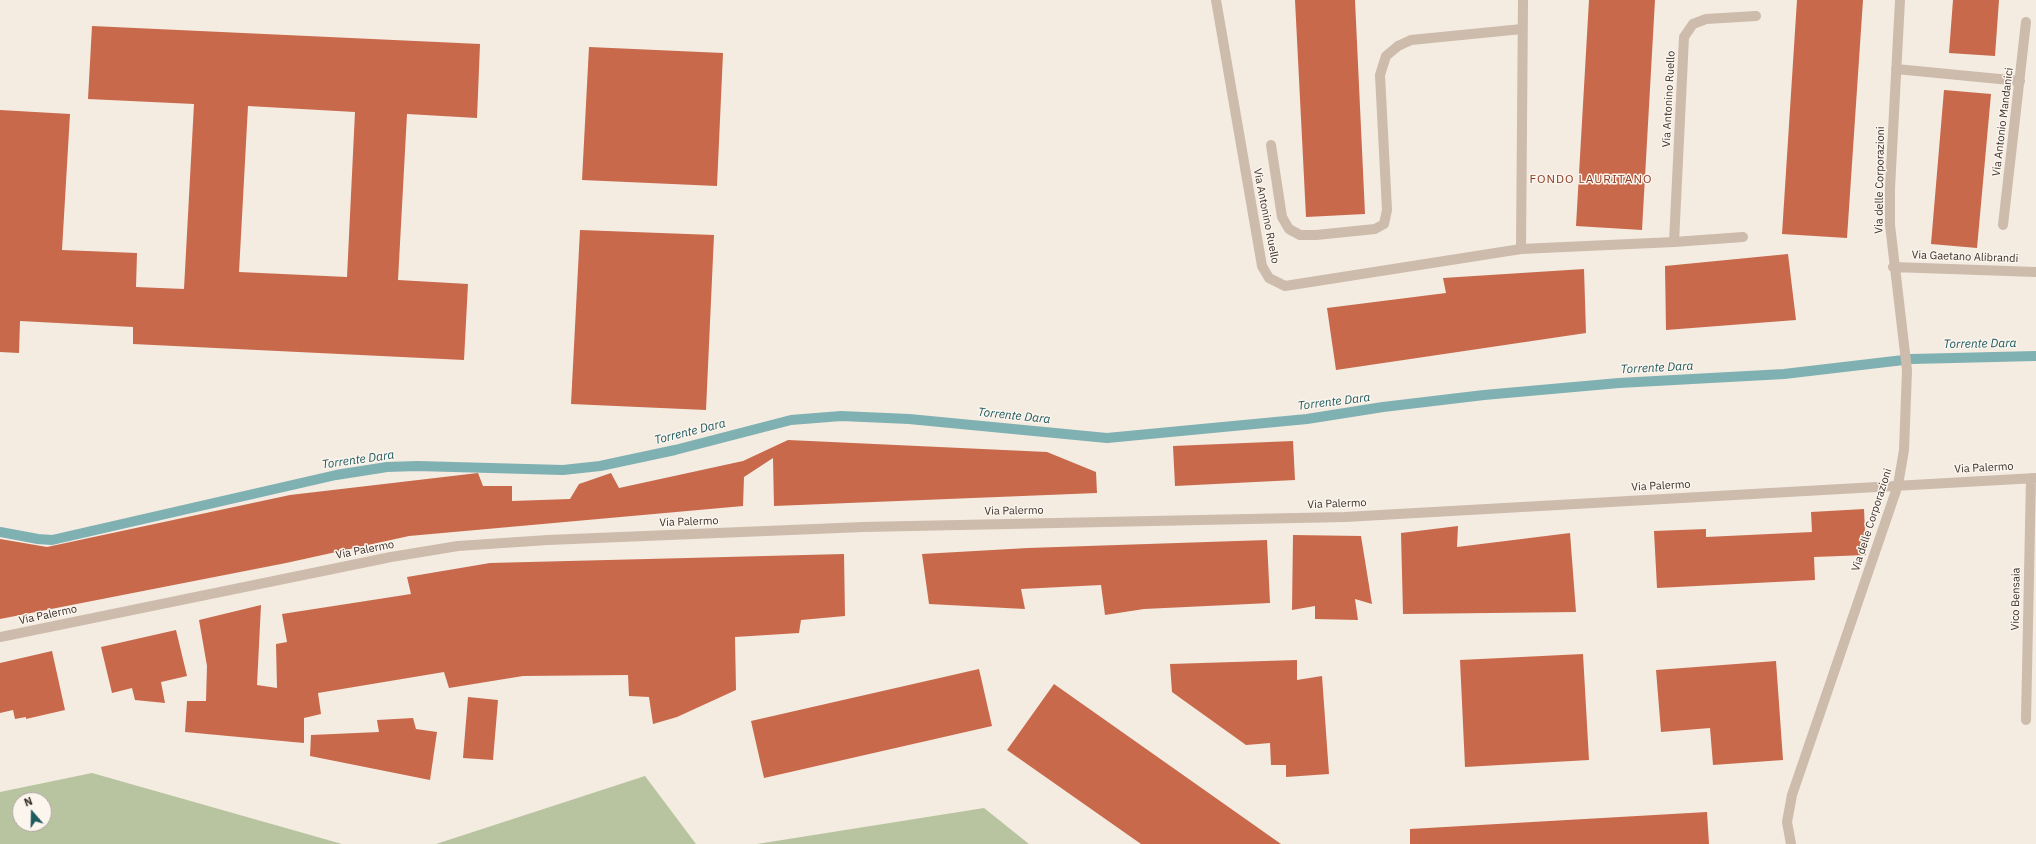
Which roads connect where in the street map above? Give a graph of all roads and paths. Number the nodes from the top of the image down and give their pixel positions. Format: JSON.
{"nodes":[{"id":1,"x":1216,"y":0,"type":"edge"},
{"id":2,"x":1522,"y":0,"type":"edge"},
{"id":3,"x":1900,"y":0,"type":"edge"},
{"id":4,"x":1756,"y":16,"type":"dead end"},
{"id":5,"x":2026,"y":22,"type":"dead end"},
{"id":6,"x":1522,"y":29,"type":"junction"},
{"id":7,"x":1896,"y":69,"type":"junction"},
{"id":8,"x":2020,"y":81,"type":"junction"},
{"id":9,"x":1271,"y":145,"type":"dead end"},
{"id":10,"x":2003,"y":225,"type":"dead end"},
{"id":11,"x":1743,"y":237,"type":"dead end"},
{"id":12,"x":1674,"y":242,"type":"junction"},
{"id":13,"x":1521,"y":249,"type":"junction"},
{"id":14,"x":1893,"y":267,"type":"junction"},
{"id":15,"x":2036,"y":272,"type":"edge"},
{"id":16,"x":2033,"y":478,"type":"edge"},
{"id":17,"x":1898,"y":485,"type":"junction"},
{"id":18,"x":0,"y":637,"type":"edge"},
{"id":19,"x":2026,"y":720,"type":"dead end"},
{"id":20,"x":1791,"y":844,"type":"edge"}],
"edges":[{"from":1,"to":13,"type":"street","name":"Via Antonino Ruello"},
{"from":2,"to":6,"type":"street"},
{"from":3,"to":7,"type":"street","name":"Via delle Corporazioni"},
{"from":4,"to":12,"type":"street","name":"Via Antonino Ruello"},
{"from":5,"to":8,"type":"street","name":"Via Antonio Mandanici"},
{"from":6,"to":9,"type":"street","name":"Via Antonino Ruello"},
{"from":6,"to":13,"type":"street"},
{"from":7,"to":8,"type":"street"},
{"from":7,"to":14,"type":"street","name":"Via delle Corporazioni"},
{"from":8,"to":10,"type":"street","name":"Via Antonio Mandanici"},
{"from":11,"to":12,"type":"street","name":"Via Antonino Ruello"},
{"from":12,"to":13,"type":"street","name":"Via Antonino Ruello"},
{"from":14,"to":15,"type":"street","name":"Via Gaetano Alibrandi"},
{"from":14,"to":17,"type":"street","name":"Via delle Corporazioni"},
{"from":16,"to":17,"type":"street","name":"Via Palermo"},
{"from":16,"to":19,"type":"street","name":"Vico Bensaia"},
{"from":17,"to":18,"type":"street","name":"Via Palermo"},
{"from":17,"to":20,"type":"street","name":"Via delle Corporazioni"}]}
